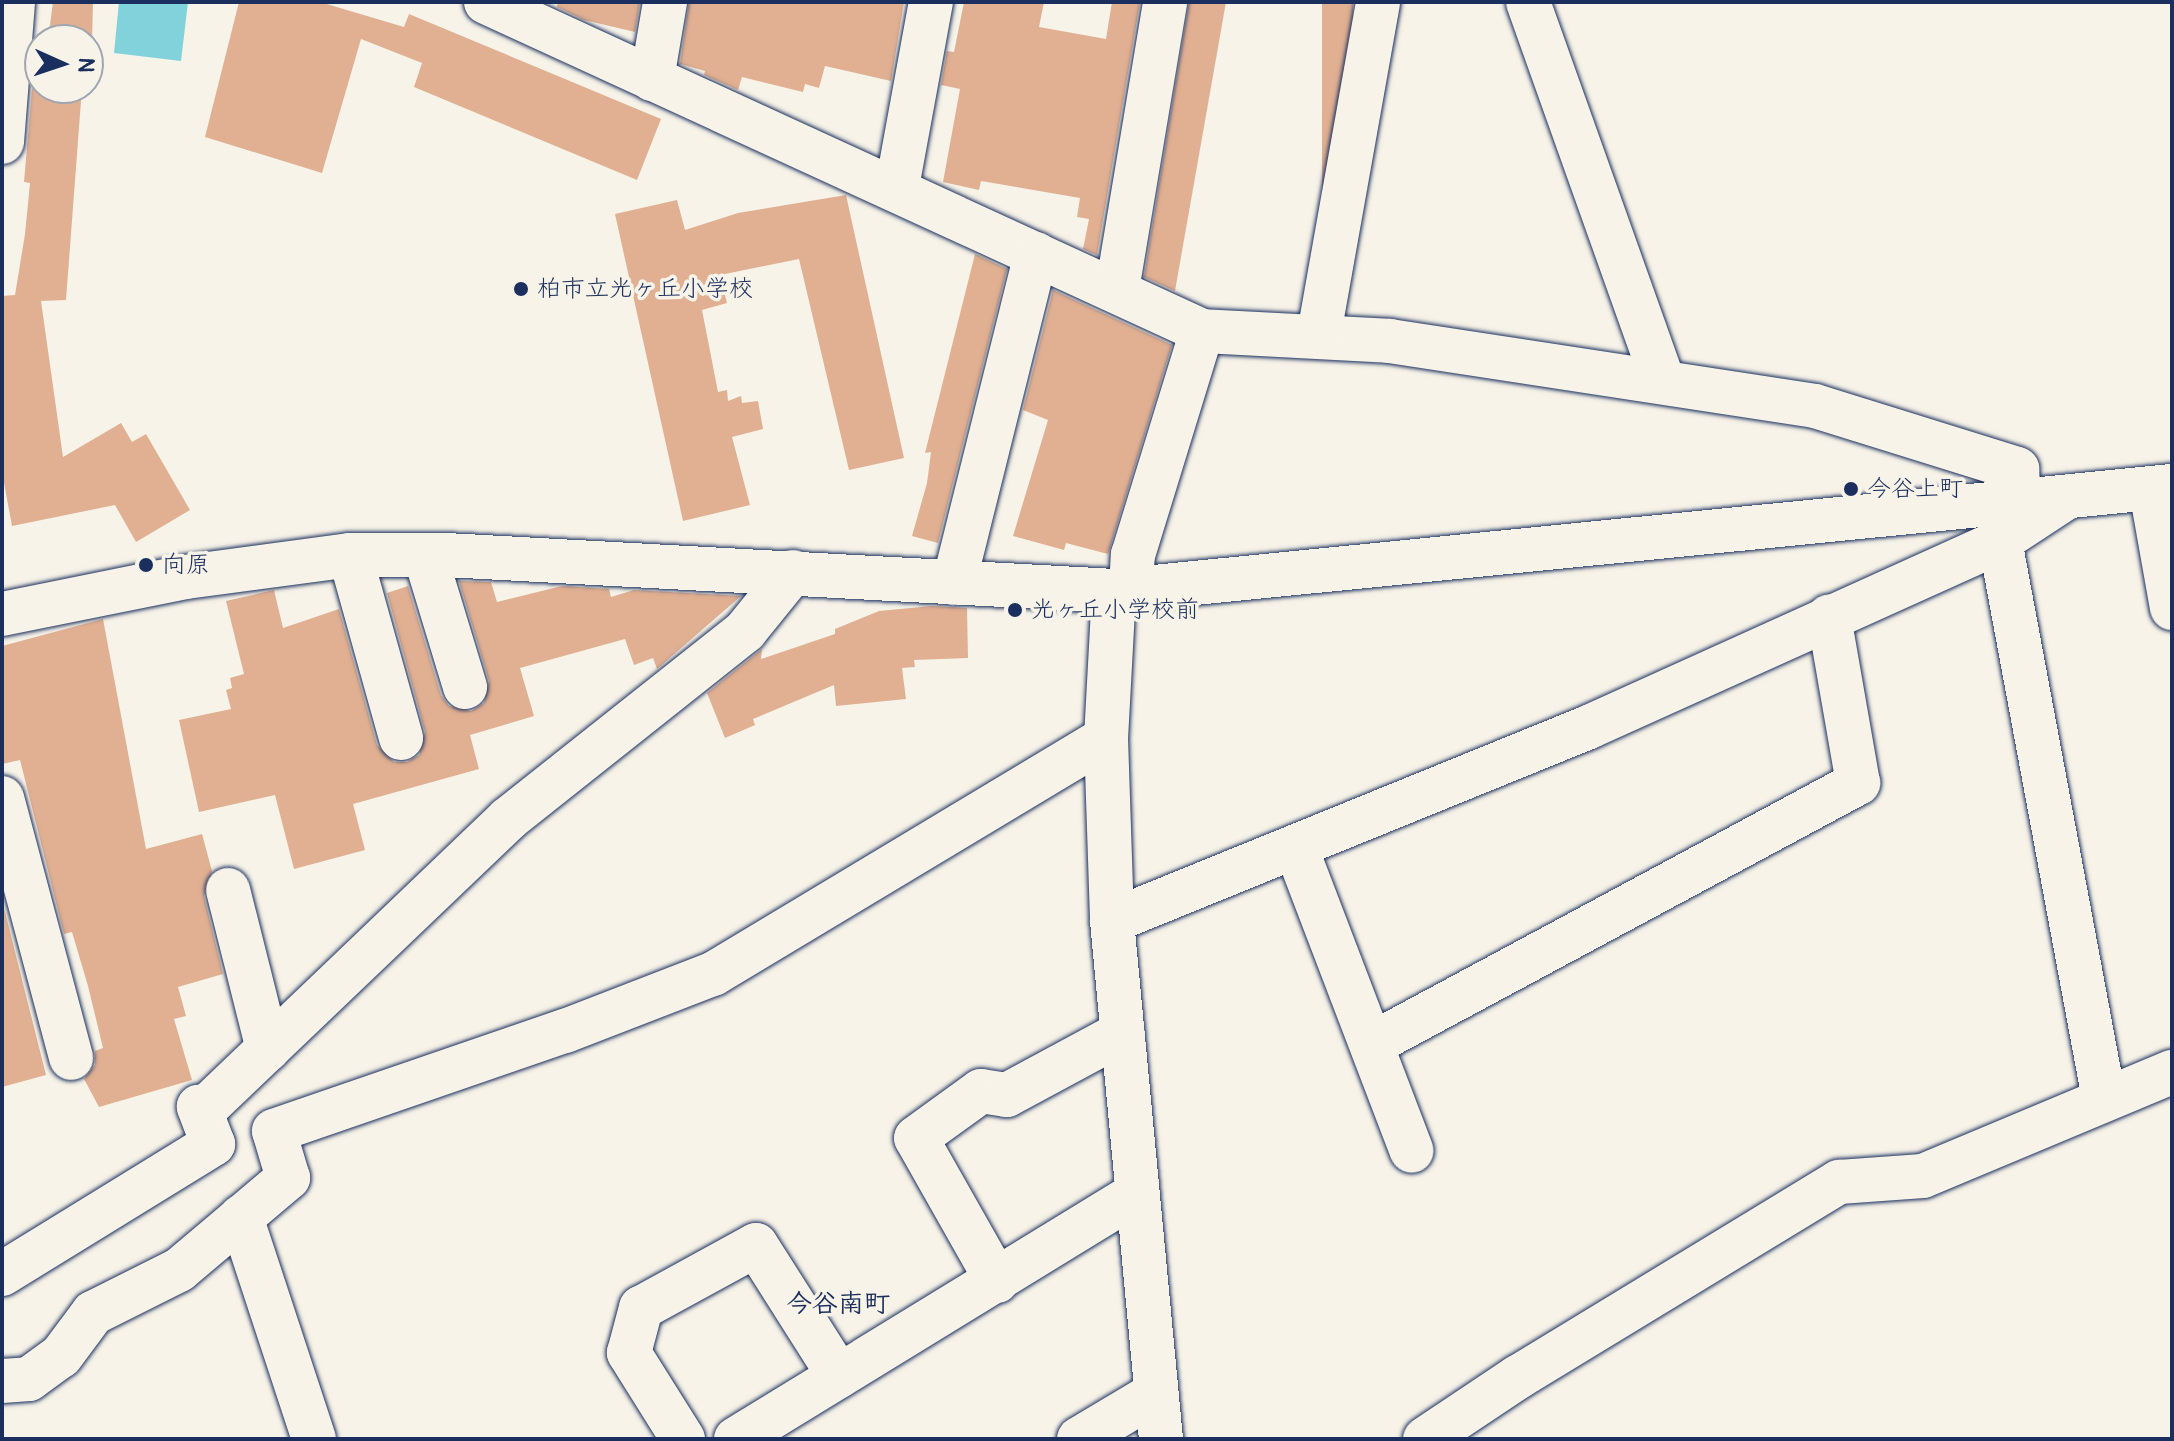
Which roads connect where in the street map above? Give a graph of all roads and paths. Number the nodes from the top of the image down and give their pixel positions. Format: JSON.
{"nodes":[{"id":1,"x":13,"y":2,"type":"edge"},
{"id":2,"x":486,"y":2,"type":"edge"},
{"id":3,"x":665,"y":2,"type":"edge"},
{"id":4,"x":931,"y":2,"type":"edge"},
{"id":5,"x":1165,"y":2,"type":"edge"},
{"id":6,"x":1378,"y":2,"type":"edge"},
{"id":7,"x":1528,"y":2,"type":"edge"},
{"id":8,"x":652,"y":79,"type":"junction"},
{"id":9,"x":2,"y":142,"type":"edge"},
{"id":10,"x":897,"y":187,"type":"junction"},
{"id":11,"x":1036,"y":254,"type":"junction"},
{"id":12,"x":1117,"y":290,"type":"junction"},
{"id":13,"x":1202,"y":331,"type":"junction"},
{"id":14,"x":1319,"y":334,"type":"junction"},
{"id":15,"x":1663,"y":381,"type":"junction"},
{"id":16,"x":2162,"y":488,"type":"edge"},
{"id":17,"x":2069,"y":496,"type":"junction"},
{"id":18,"x":2019,"y":499,"type":"junction"},
{"id":19,"x":2000,"y":541,"type":"junction"},
{"id":20,"x":350,"y":555,"type":"junction"},
{"id":21,"x":425,"y":555,"type":"junction"},
{"id":22,"x":793,"y":572,"type":"junction"},
{"id":23,"x":954,"y":583,"type":"junction"},
{"id":24,"x":1122,"y":590,"type":"junction"},
{"id":25,"x":2172,"y":608,"type":"edge"},
{"id":26,"x":2,"y":614,"type":"edge"},
{"id":27,"x":1829,"y":617,"type":"junction"},
{"id":28,"x":465,"y":687,"type":"dead end"},
{"id":29,"x":401,"y":738,"type":"dead end"},
{"id":30,"x":1106,"y":738,"type":"junction"},
{"id":31,"x":2,"y":798,"type":"edge"},
{"id":32,"x":1296,"y":848,"type":"junction"},
{"id":33,"x":228,"y":890,"type":"dead end"},
{"id":34,"x":1112,"y":921,"type":"junction"},
{"id":35,"x":1122,"y":1033,"type":"junction"},
{"id":36,"x":1372,"y":1044,"type":"junction"},
{"id":37,"x":268,"y":1049,"type":"junction"},
{"id":38,"x":71,"y":1058,"type":"dead end"},
{"id":39,"x":2172,"y":1072,"type":"edge"},
{"id":40,"x":2104,"y":1099,"type":"junction"},
{"id":41,"x":1412,"y":1151,"type":"dead end"},
{"id":42,"x":1136,"y":1194,"type":"junction"},
{"id":43,"x":241,"y":1217,"type":"junction"},
{"id":44,"x":2,"y":1274,"type":"edge"},
{"id":45,"x":997,"y":1281,"type":"junction"},
{"id":46,"x":839,"y":1376,"type":"junction"},
{"id":47,"x":2,"y":1381,"type":"edge"},
{"id":48,"x":1156,"y":1393,"type":"junction"},
{"id":49,"x":314,"y":1439,"type":"edge"},
{"id":50,"x":683,"y":1439,"type":"edge"},
{"id":51,"x":736,"y":1439,"type":"edge"},
{"id":52,"x":1079,"y":1439,"type":"edge"},
{"id":53,"x":1161,"y":1439,"type":"edge"},
{"id":54,"x":1425,"y":1439,"type":"edge"}],
"edges":[{"from":1,"to":9,"type":"street"},
{"from":2,"to":8,"type":"street"},
{"from":3,"to":8,"type":"street"},
{"from":4,"to":10,"type":"street"},
{"from":5,"to":12,"type":"street"},
{"from":6,"to":14,"type":"street"},
{"from":7,"to":15,"type":"street"},
{"from":8,"to":10,"type":"street"},
{"from":10,"to":11,"type":"street"},
{"from":11,"to":12,"type":"street"},
{"from":11,"to":23,"type":"street"},
{"from":12,"to":13,"type":"street"},
{"from":13,"to":14,"type":"street"},
{"from":13,"to":24,"type":"street"},
{"from":14,"to":15,"type":"street"},
{"from":15,"to":18,"type":"street"},
{"from":16,"to":17,"type":"street"},
{"from":16,"to":25,"type":"street"},
{"from":17,"to":18,"type":"street"},
{"from":17,"to":19,"type":"street"},
{"from":18,"to":24,"type":"street"},
{"from":19,"to":27,"type":"street"},
{"from":19,"to":40,"type":"street"},
{"from":20,"to":21,"type":"street"},
{"from":20,"to":26,"type":"street"},
{"from":20,"to":29,"type":"street"},
{"from":21,"to":22,"type":"street"},
{"from":21,"to":28,"type":"street"},
{"from":22,"to":23,"type":"street"},
{"from":22,"to":37,"type":"street"},
{"from":23,"to":24,"type":"street"},
{"from":24,"to":30,"type":"street"},
{"from":27,"to":32,"type":"street"},
{"from":27,"to":36,"type":"street"},
{"from":30,"to":34,"type":"street"},
{"from":30,"to":43,"type":"street"},
{"from":31,"to":38,"type":"street"},
{"from":32,"to":34,"type":"street"},
{"from":32,"to":36,"type":"street"},
{"from":33,"to":37,"type":"street"},
{"from":34,"to":35,"type":"street"},
{"from":35,"to":42,"type":"street"},
{"from":35,"to":45,"type":"street"},
{"from":36,"to":41,"type":"street"},
{"from":37,"to":44,"type":"street"},
{"from":39,"to":40,"type":"street"},
{"from":40,"to":54,"type":"street"},
{"from":42,"to":45,"type":"street"},
{"from":42,"to":48,"type":"street"},
{"from":43,"to":47,"type":"street"},
{"from":43,"to":49,"type":"street"},
{"from":45,"to":46,"type":"street"},
{"from":46,"to":50,"type":"street"},
{"from":46,"to":51,"type":"street"},
{"from":48,"to":52,"type":"street"},
{"from":48,"to":53,"type":"street"}]}
